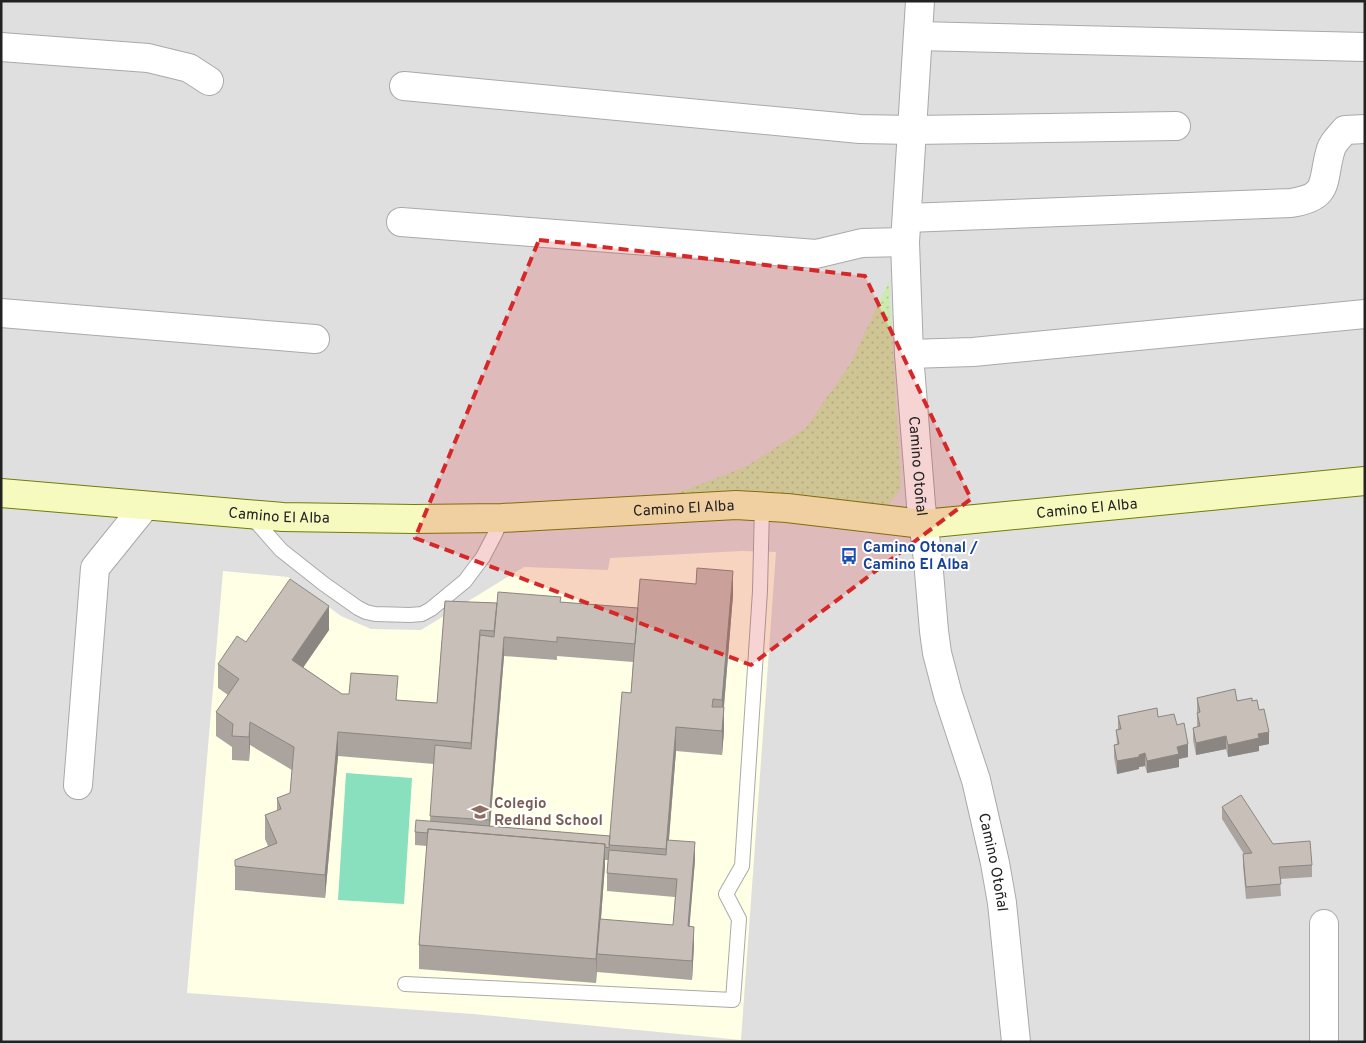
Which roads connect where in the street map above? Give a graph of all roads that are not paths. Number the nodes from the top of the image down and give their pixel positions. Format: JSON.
{"nodes":[{"id":1,"x":920,"y":1,"type":"edge"},
{"id":2,"x":918,"y":36,"type":"junction"},
{"id":3,"x":1,"y":47,"type":"edge"},
{"id":4,"x":1365,"y":47,"type":"edge"},
{"id":5,"x":209,"y":81,"type":"dead end"},
{"id":6,"x":404,"y":86,"type":"dead end"},
{"id":7,"x":1176,"y":126,"type":"dead end"},
{"id":8,"x":1365,"y":129,"type":"edge"},
{"id":9,"x":912,"y":130,"type":"junction"},
{"id":10,"x":400,"y":222,"type":"dead end"},
{"id":11,"x":906,"y":230,"type":"junction"},
{"id":12,"x":1,"y":313,"type":"edge"},
{"id":13,"x":1365,"y":314,"type":"edge"},
{"id":14,"x":315,"y":338,"type":"dead end"},
{"id":15,"x":908,"y":354,"type":"junction"},
{"id":16,"x":1365,"y":481,"type":"edge"},
{"id":17,"x":1,"y":493,"type":"edge"},
{"id":18,"x":145,"y":506,"type":"junction"},
{"id":19,"x":762,"y":506,"type":"junction"},
{"id":20,"x":251,"y":516,"type":"junction"},
{"id":21,"x":502,"y":518,"type":"junction"},
{"id":22,"x":923,"y":524,"type":"junction"},
{"id":23,"x":78,"y":785,"type":"dead end"},
{"id":24,"x":1324,"y":924,"type":"dead end"},
{"id":25,"x":405,"y":984,"type":"dead end"},
{"id":26,"x":1016,"y":1042,"type":"edge"},
{"id":27,"x":1324,"y":1042,"type":"edge"}],
"edges":[{"from":1,"to":2,"type":"street","name":"Camino Otoñal"},
{"from":2,"to":4,"type":"street"},
{"from":2,"to":9,"type":"street","name":"Camino Otoñal"},
{"from":3,"to":5,"type":"street"},
{"from":6,"to":9,"type":"street"},
{"from":7,"to":9,"type":"street"},
{"from":8,"to":11,"type":"street"},
{"from":9,"to":11,"type":"street","name":"Camino Otoñal"},
{"from":10,"to":11,"type":"street"},
{"from":11,"to":15,"type":"street","name":"Camino Otoñal"},
{"from":12,"to":14,"type":"street"},
{"from":13,"to":15,"type":"street"},
{"from":15,"to":22,"type":"street","name":"Camino Otoñal"},
{"from":16,"to":22,"type":"main road","name":"Camino El Alba"},
{"from":17,"to":18,"type":"main road","name":"Camino El Alba"},
{"from":18,"to":20,"type":"main road","name":"Camino El Alba"},
{"from":18,"to":23,"type":"street"},
{"from":19,"to":21,"type":"main road","name":"Camino El Alba"},
{"from":19,"to":22,"type":"main road","name":"Camino El Alba"},
{"from":19,"to":25,"type":"lane"},
{"from":20,"to":21,"type":"main road","name":"Camino El Alba"},
{"from":20,"to":21,"type":"lane"},
{"from":22,"to":26,"type":"street","name":"Camino Otoñal"},
{"from":24,"to":27,"type":"street"}]}
